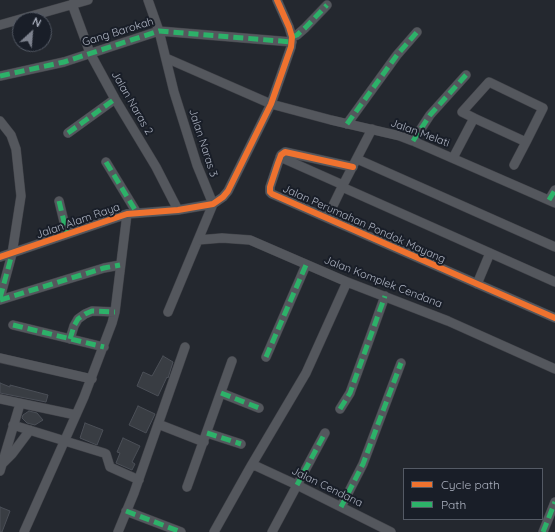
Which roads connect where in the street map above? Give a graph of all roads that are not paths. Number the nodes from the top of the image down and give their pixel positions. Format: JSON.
{"nodes":[{"id":1,"x":88,"y":0,"type":"edge"},
{"id":2,"x":148,"y":0,"type":"edge"},
{"id":3,"x":277,"y":0,"type":"edge"},
{"id":4,"x":72,"y":4,"type":"junction"},
{"id":5,"x":327,"y":5,"type":"dead end"},
{"id":6,"x":0,"y":25,"type":"edge"},
{"id":7,"x":159,"y":31,"type":"junction"},
{"id":8,"x":417,"y":32,"type":"dead end"},
{"id":9,"x":292,"y":39,"type":"junction"},
{"id":10,"x":90,"y":53,"type":"junction"},
{"id":11,"x":166,"y":58,"type":"junction"},
{"id":12,"x":466,"y":75,"type":"dead end"},
{"id":13,"x":0,"y":76,"type":"edge"},
{"id":14,"x":115,"y":99,"type":"junction"},
{"id":15,"x":271,"y":104,"type":"junction"},
{"id":16,"x":474,"y":118,"type":"junction"},
{"id":17,"x":0,"y":121,"type":"edge"},
{"id":18,"x":347,"y":124,"type":"junction"},
{"id":19,"x":372,"y":129,"type":"junction"},
{"id":20,"x":68,"y":133,"type":"dead end"},
{"id":21,"x":413,"y":141,"type":"junction"},
{"id":22,"x":526,"y":142,"type":"junction"},
{"id":23,"x":280,"y":157,"type":"junction"},
{"id":24,"x":453,"y":158,"type":"junction"},
{"id":25,"x":106,"y":162,"type":"dead end"},
{"id":26,"x":355,"y":163,"type":"junction"},
{"id":27,"x":514,"y":165,"type":"dead end"},
{"id":28,"x":343,"y":186,"type":"junction"},
{"id":29,"x":555,"y":190,"type":"edge"},
{"id":30,"x":60,"y":201,"type":"dead end"},
{"id":31,"x":552,"y":202,"type":"edge"},
{"id":32,"x":213,"y":204,"type":"junction"},
{"id":33,"x":178,"y":210,"type":"junction"},
{"id":34,"x":132,"y":213,"type":"junction"},
{"id":35,"x":327,"y":218,"type":"junction"},
{"id":36,"x":67,"y":234,"type":"junction"},
{"id":37,"x":198,"y":240,"type":"junction"},
{"id":38,"x":555,"y":247,"type":"edge"},
{"id":39,"x":490,"y":253,"type":"junction"},
{"id":40,"x":12,"y":254,"type":"junction"},
{"id":41,"x":0,"y":257,"type":"edge"},
{"id":42,"x":120,"y":265,"type":"junction"},
{"id":43,"x":306,"y":265,"type":"junction"},
{"id":44,"x":347,"y":282,"type":"junction"},
{"id":45,"x":555,"y":282,"type":"edge"},
{"id":46,"x":477,"y":284,"type":"junction"},
{"id":47,"x":385,"y":296,"type":"junction"},
{"id":48,"x":0,"y":299,"type":"edge"},
{"id":49,"x":115,"y":312,"type":"junction"},
{"id":50,"x":168,"y":312,"type":"dead end"},
{"id":51,"x":555,"y":318,"type":"edge"},
{"id":52,"x":13,"y":325,"type":"dead end"},
{"id":53,"x":70,"y":339,"type":"junction"},
{"id":54,"x":185,"y":346,"type":"dead end"},
{"id":55,"x":104,"y":347,"type":"junction"},
{"id":56,"x":266,"y":357,"type":"dead end"},
{"id":57,"x":0,"y":358,"type":"edge"},
{"id":58,"x":232,"y":361,"type":"dead end"},
{"id":59,"x":401,"y":363,"type":"dead end"},
{"id":60,"x":555,"y":369,"type":"edge"},
{"id":61,"x":92,"y":379,"type":"junction"},
{"id":62,"x":221,"y":394,"type":"junction"},
{"id":63,"x":0,"y":399,"type":"edge"},
{"id":64,"x":20,"y":404,"type":"junction"},
{"id":65,"x":259,"y":408,"type":"dead end"},
{"id":66,"x":340,"y":409,"type":"dead end"},
{"id":67,"x":76,"y":416,"type":"junction"},
{"id":68,"x":158,"y":424,"type":"junction"},
{"id":69,"x":13,"y":425,"type":"junction"},
{"id":70,"x":30,"y":430,"type":"junction"},
{"id":71,"x":325,"y":433,"type":"dead end"},
{"id":72,"x":205,"y":437,"type":"junction"},
{"id":73,"x":64,"y":441,"type":"junction"},
{"id":74,"x":241,"y":444,"type":"dead end"},
{"id":75,"x":251,"y":466,"type":"junction"},
{"id":76,"x":1,"y":468,"type":"edge"},
{"id":77,"x":139,"y":480,"type":"junction"},
{"id":78,"x":297,"y":485,"type":"junction"},
{"id":79,"x":187,"y":487,"type":"dead end"},
{"id":80,"x":555,"y":502,"type":"edge"},
{"id":81,"x":341,"y":508,"type":"junction"},
{"id":82,"x":126,"y":511,"type":"junction"},
{"id":83,"x":24,"y":532,"type":"edge"},
{"id":84,"x":118,"y":532,"type":"edge"},
{"id":85,"x":181,"y":532,"type":"edge"},
{"id":86,"x":214,"y":532,"type":"edge"},
{"id":87,"x":272,"y":532,"type":"edge"},
{"id":88,"x":391,"y":532,"type":"edge"},
{"id":89,"x":543,"y":532,"type":"edge"}],
"edges":[{"from":1,"to":4,"type":"street"},
{"from":2,"to":7,"type":"street","name":"Jalan Naras 3"},
{"from":3,"to":9,"type":"street"},
{"from":4,"to":6,"type":"street"},
{"from":4,"to":10,"type":"street","name":"Jalan Naras 2"},
{"from":5,"to":9,"type":"street"},
{"from":7,"to":9,"type":"street","name":"Gang Barokah"},
{"from":7,"to":10,"type":"street","name":"Gang Barokah"},
{"from":7,"to":11,"type":"street","name":"Jalan Naras 3"},
{"from":8,"to":18,"type":"street"},
{"from":9,"to":15,"type":"street"},
{"from":10,"to":13,"type":"street","name":"Gang Barokah"},
{"from":10,"to":14,"type":"street","name":"Jalan Naras 2"},
{"from":11,"to":15,"type":"street","name":"Jalan Melati"},
{"from":11,"to":32,"type":"street","name":"Jalan Naras 3"},
{"from":12,"to":21,"type":"street"},
{"from":14,"to":20,"type":"street"},
{"from":14,"to":33,"type":"street","name":"Jalan Naras 2"},
{"from":15,"to":18,"type":"street","name":"Jalan Melati"},
{"from":15,"to":32,"type":"street"},
{"from":16,"to":22,"type":"street"},
{"from":16,"to":22,"type":"street"},
{"from":16,"to":24,"type":"street"},
{"from":17,"to":40,"type":"street"},
{"from":18,"to":19,"type":"street","name":"Jalan Melati"},
{"from":19,"to":21,"type":"street","name":"Jalan Melati"},
{"from":19,"to":26,"type":"street","name":"Jalan Perumahan Pondok Mayang"},
{"from":21,"to":24,"type":"street","name":"Jalan Melati"},
{"from":22,"to":27,"type":"street"},
{"from":23,"to":26,"type":"street"},
{"from":23,"to":28,"type":"street"},
{"from":23,"to":35,"type":"street","name":"Jalan Perumahan Pondok Mayang"},
{"from":24,"to":31,"type":"street","name":"Jalan Melati"},
{"from":25,"to":34,"type":"street"},
{"from":26,"to":28,"type":"street","name":"Jalan Perumahan Pondok Mayang"},
{"from":26,"to":38,"type":"street"},
{"from":28,"to":35,"type":"street","name":"Jalan Perumahan Pondok Mayang"},
{"from":28,"to":39,"type":"street"},
{"from":29,"to":31,"type":"street"},
{"from":30,"to":36,"type":"street"},
{"from":32,"to":33,"type":"street","name":"Jalan Alam Raya"},
{"from":32,"to":37,"type":"street"},
{"from":33,"to":34,"type":"street","name":"Jalan Alam Raya"},
{"from":34,"to":36,"type":"street","name":"Jalan Alam Raya"},
{"from":34,"to":42,"type":"street"},
{"from":35,"to":46,"type":"street","name":"Jalan Perumahan Pondok Mayang"},
{"from":36,"to":40,"type":"street","name":"Jalan Alam Raya"},
{"from":37,"to":43,"type":"street","name":"Jalan Komplek Cendana"},
{"from":37,"to":50,"type":"street"},
{"from":39,"to":45,"type":"street"},
{"from":39,"to":46,"type":"street"},
{"from":40,"to":41,"type":"street","name":"Jalan Alam Raya"},
{"from":40,"to":48,"type":"street"},
{"from":42,"to":48,"type":"street"},
{"from":42,"to":49,"type":"street"},
{"from":43,"to":44,"type":"street","name":"Jalan Komplek Cendana"},
{"from":43,"to":56,"type":"street"},
{"from":44,"to":47,"type":"street","name":"Jalan Komplek Cendana"},
{"from":44,"to":75,"type":"street"},
{"from":46,"to":51,"type":"street","name":"Jalan Perumahan Pondok Mayang"},
{"from":47,"to":60,"type":"street","name":"Jalan Komplek Cendana"},
{"from":47,"to":66,"type":"street"},
{"from":49,"to":53,"type":"street"},
{"from":49,"to":55,"type":"street"},
{"from":52,"to":53,"type":"street"},
{"from":53,"to":55,"type":"street"},
{"from":54,"to":68,"type":"street"},
{"from":55,"to":61,"type":"street"},
{"from":57,"to":61,"type":"street"},
{"from":58,"to":62,"type":"street"},
{"from":59,"to":81,"type":"street"},
{"from":61,"to":67,"type":"street"},
{"from":62,"to":65,"type":"street"},
{"from":62,"to":72,"type":"street"},
{"from":63,"to":64,"type":"street"},
{"from":64,"to":67,"type":"street"},
{"from":64,"to":69,"type":"street"},
{"from":67,"to":73,"type":"street"},
{"from":68,"to":72,"type":"street"},
{"from":68,"to":77,"type":"street"},
{"from":69,"to":70,"type":"street"},
{"from":69,"to":76,"type":"street"},
{"from":70,"to":73,"type":"street"},
{"from":70,"to":76,"type":"street"},
{"from":71,"to":78,"type":"street"},
{"from":72,"to":74,"type":"street"},
{"from":72,"to":79,"type":"street"},
{"from":73,"to":77,"type":"street"},
{"from":73,"to":83,"type":"street"},
{"from":75,"to":78,"type":"street","name":"Jalan Cendana"},
{"from":75,"to":86,"type":"street"},
{"from":77,"to":82,"type":"street"},
{"from":78,"to":81,"type":"street","name":"Jalan Cendana"},
{"from":78,"to":87,"type":"street"},
{"from":80,"to":89,"type":"street"},
{"from":81,"to":88,"type":"street","name":"Jalan Cendana"},
{"from":82,"to":84,"type":"street"},
{"from":82,"to":85,"type":"street"}]}
